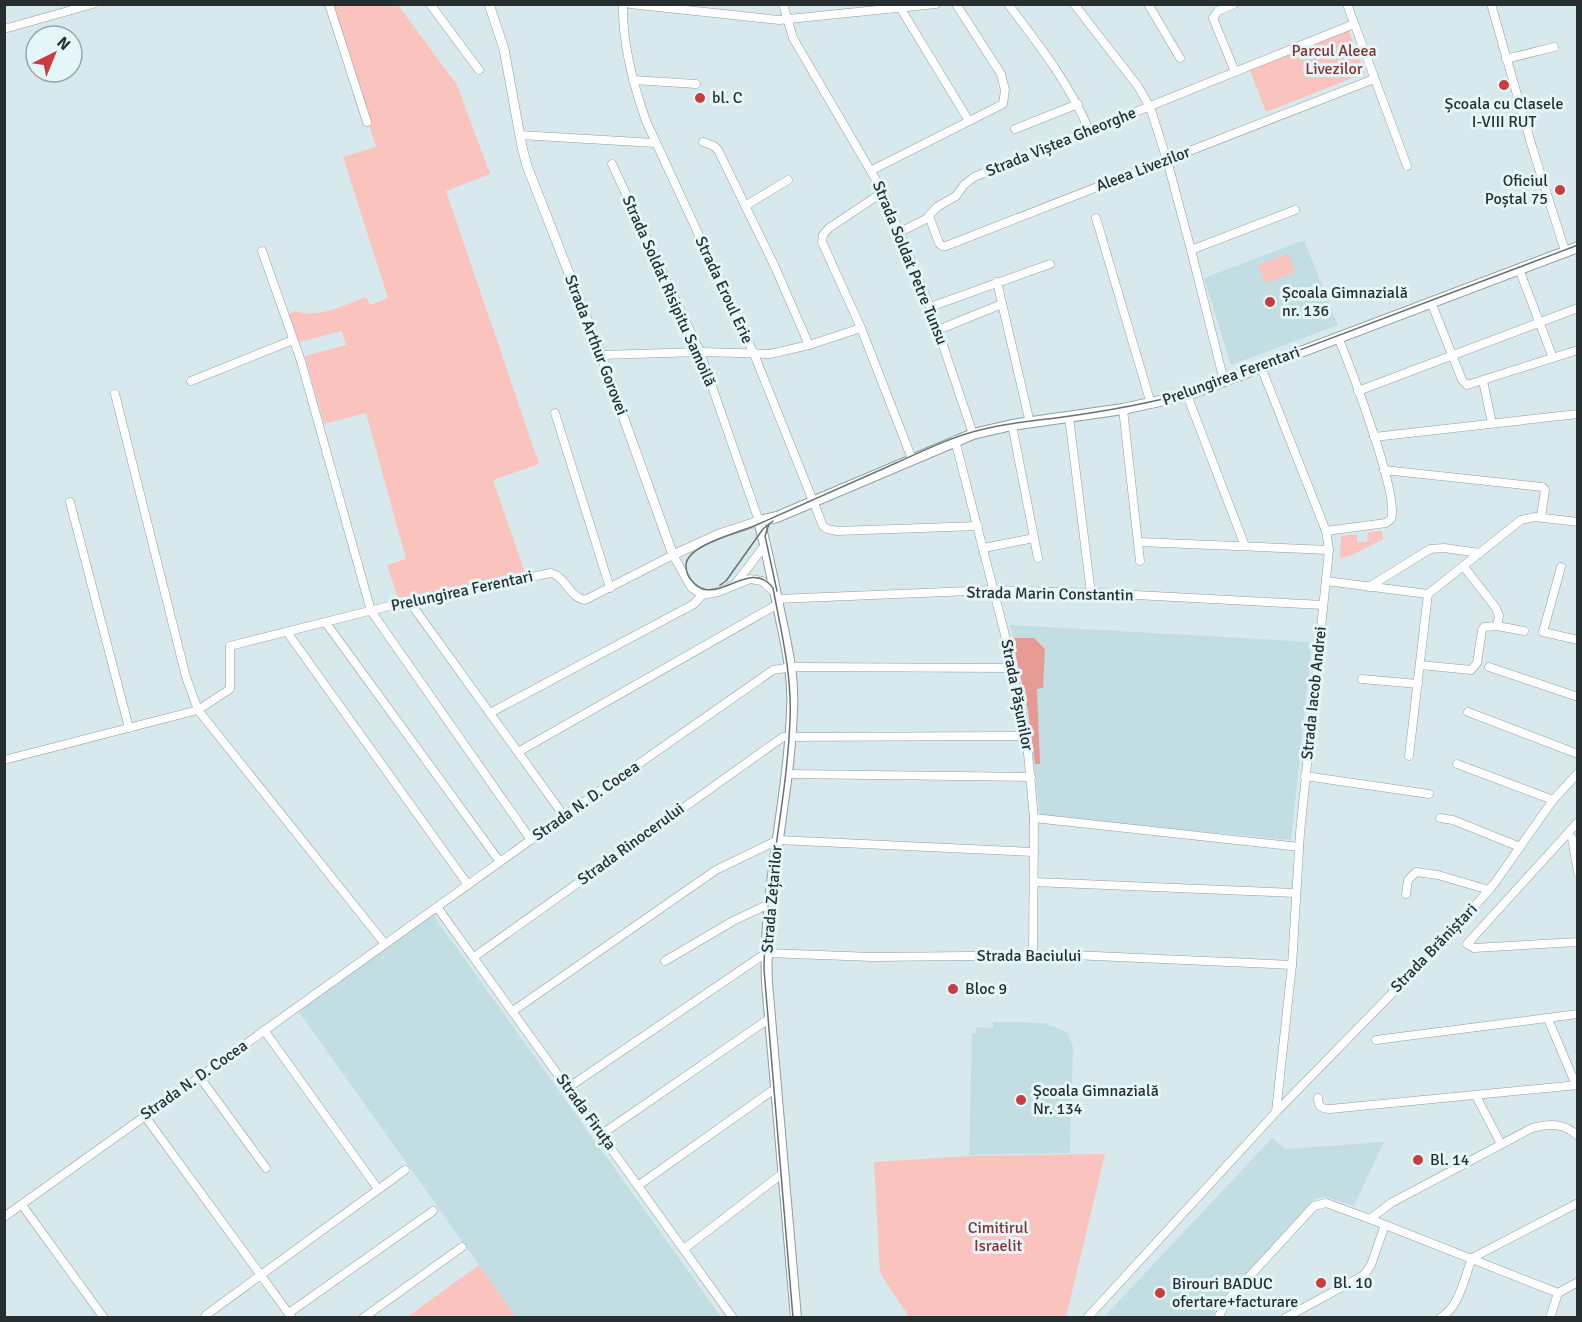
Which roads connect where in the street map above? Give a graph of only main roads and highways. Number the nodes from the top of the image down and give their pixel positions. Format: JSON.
{"nodes":[{"id":1,"x":1578,"y":247,"type":"edge"},
{"id":2,"x":777,"y":517,"type":"junction"},
{"id":3,"x":759,"y":520,"type":"joint"},
{"id":4,"x":766,"y":544,"type":"junction"},
{"id":5,"x":796,"y":1317,"type":"edge"}],
"edges":[{"from":1,"to":2,"type":"main road","name":"Prelungirea Ferentari"},
{"from":2,"to":3,"type":"main road","name":"Prelungirea Ferentari"},
{"from":2,"to":4,"type":"main road"},
{"from":3,"to":4,"type":"main road","name":"Strada Zețarilor"},
{"from":4,"to":5,"type":"main road","name":"Strada Zețarilor"}]}
